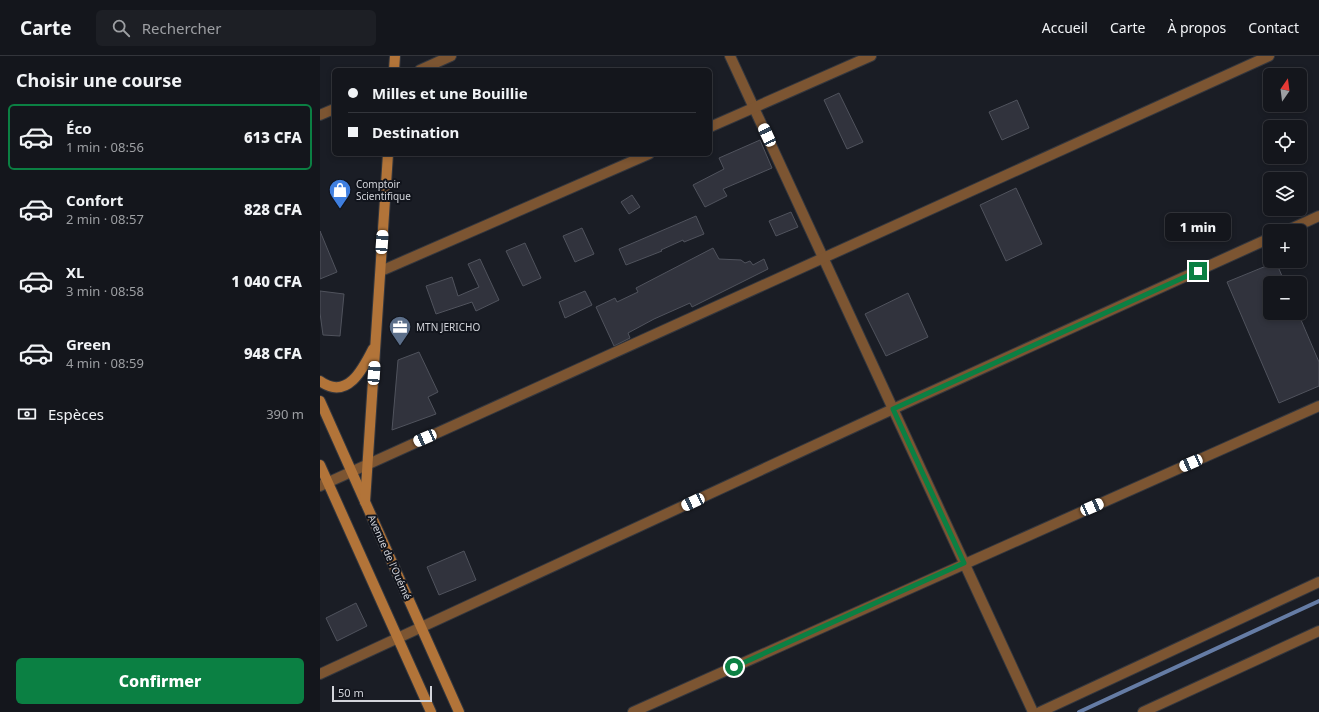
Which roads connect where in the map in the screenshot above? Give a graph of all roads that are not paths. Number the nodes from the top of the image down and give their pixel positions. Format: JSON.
{"nodes":[{"id":1,"x":395,"y":56,"type":"edge"},
{"id":2,"x":451,"y":56,"type":"edge"},
{"id":3,"x":730,"y":56,"type":"edge"},
{"id":4,"x":871,"y":56,"type":"edge"},
{"id":5,"x":1269,"y":56,"type":"edge"},
{"id":6,"x":394,"y":68,"type":"edge"},
{"id":7,"x":424,"y":68,"type":"edge"},
{"id":8,"x":754,"y":108,"type":"junction"},
{"id":9,"x":332,"y":110,"type":"edge"},
{"id":10,"x":320,"y":115,"type":"edge"},
{"id":11,"x":712,"y":126,"type":"edge"},
{"id":12,"x":388,"y":156,"type":"edge"},
{"id":13,"x":644,"y":156,"type":"edge"},
{"id":14,"x":1319,"y":216,"type":"edge"},
{"id":15,"x":1301,"y":224,"type":"edge"},
{"id":16,"x":1263,"y":241,"type":"edge"},
{"id":17,"x":824,"y":258,"type":"junction"},
{"id":18,"x":381,"y":271,"type":"junction"},
{"id":19,"x":376,"y":343,"type":"junction"},
{"id":20,"x":320,"y":381,"type":"edge"},
{"id":21,"x":320,"y":401,"type":"edge"},
{"id":22,"x":1319,"y":406,"type":"edge"},
{"id":23,"x":893,"y":409,"type":"junction"},
{"id":24,"x":368,"y":464,"type":"junction"},
{"id":25,"x":320,"y":466,"type":"edge"},
{"id":26,"x":352,"y":472,"type":"junction"},
{"id":27,"x":324,"y":484,"type":"edge"},
{"id":28,"x":365,"y":502,"type":"junction"},
{"id":29,"x":964,"y":563,"type":"junction"},
{"id":30,"x":1319,"y":582,"type":"edge"},
{"id":31,"x":421,"y":628,"type":"junction"},
{"id":32,"x":1319,"y":631,"type":"edge"},
{"id":33,"x":398,"y":639,"type":"junction"},
{"id":34,"x":320,"y":674,"type":"edge"},
{"id":35,"x":431,"y":712,"type":"edge"},
{"id":36,"x":459,"y":712,"type":"edge"},
{"id":37,"x":633,"y":712,"type":"edge"},
{"id":38,"x":1033,"y":712,"type":"edge"},
{"id":39,"x":1040,"y":712,"type":"edge"},
{"id":40,"x":1143,"y":712,"type":"edge"}],
"edges":[{"from":1,"to":6,"type":"main road"},
{"from":2,"to":7,"type":"street"},
{"from":3,"to":8,"type":"street"},
{"from":4,"to":8,"type":"street"},
{"from":5,"to":17,"type":"street"},
{"from":8,"to":11,"type":"street"},
{"from":8,"to":17,"type":"street"},
{"from":9,"to":10,"type":"street"},
{"from":12,"to":18,"type":"main road"},
{"from":13,"to":18,"type":"street"},
{"from":14,"to":15,"type":"street"},
{"from":16,"to":23,"type":"street"},
{"from":17,"to":23,"type":"street"},
{"from":17,"to":24,"type":"street"},
{"from":18,"to":19,"type":"main road"},
{"from":19,"to":20,"type":"main road"},
{"from":19,"to":24,"type":"main road"},
{"from":21,"to":26,"type":"main road","name":"Avenue de l'Ouémé"},
{"from":22,"to":29,"type":"street"},
{"from":23,"to":29,"type":"street"},
{"from":23,"to":31,"type":"street"},
{"from":24,"to":26,"type":"street"},
{"from":24,"to":28,"type":"main road"},
{"from":25,"to":27,"type":"main road"},
{"from":26,"to":27,"type":"street"},
{"from":26,"to":28,"type":"main road","name":"Avenue de l'Ouémé"},
{"from":27,"to":33,"type":"main road"},
{"from":28,"to":31,"type":"main road","name":"Avenue de l'Ouémé"},
{"from":29,"to":37,"type":"street"},
{"from":29,"to":38,"type":"street"},
{"from":30,"to":39,"type":"street"},
{"from":31,"to":33,"type":"street"},
{"from":31,"to":36,"type":"main road","name":"Avenue de l'Ouémé"},
{"from":32,"to":40,"type":"street"},
{"from":33,"to":34,"type":"street"},
{"from":33,"to":35,"type":"main road"}]}
